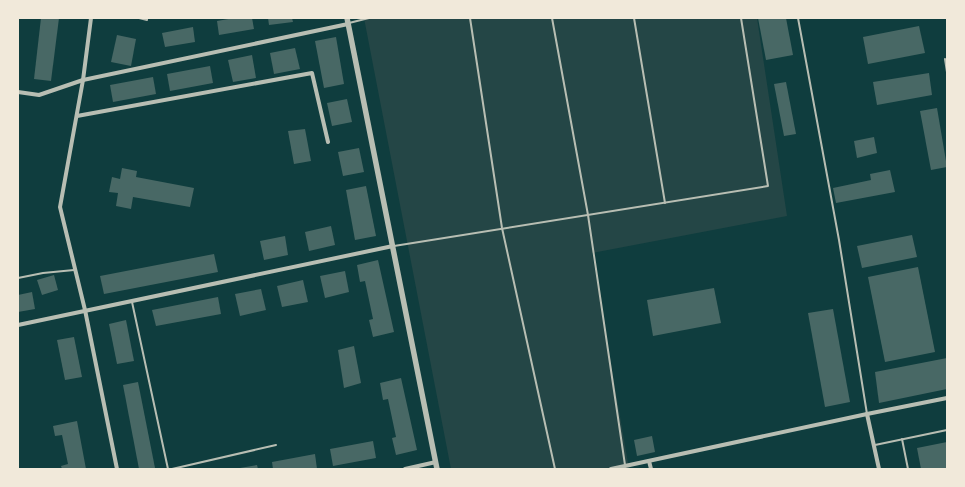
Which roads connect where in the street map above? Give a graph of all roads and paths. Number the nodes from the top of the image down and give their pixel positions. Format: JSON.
{"nodes":[{"id":1,"x":91,"y":18,"type":"edge"},
{"id":2,"x":139,"y":18,"type":"edge"},
{"id":3,"x":147,"y":18,"type":"edge"},
{"id":4,"x":369,"y":18,"type":"edge"},
{"id":5,"x":470,"y":18,"type":"edge"},
{"id":6,"x":552,"y":18,"type":"edge"},
{"id":7,"x":634,"y":18,"type":"edge"},
{"id":8,"x":742,"y":18,"type":"edge"},
{"id":9,"x":798,"y":18,"type":"edge"},
{"id":10,"x":347,"y":21,"type":"edge"},
{"id":11,"x":944,"y":59,"type":"dead end"},
{"id":12,"x":947,"y":72,"type":"edge"},
{"id":13,"x":83,"y":80,"type":"junction"},
{"id":14,"x":18,"y":92,"type":"edge"},
{"id":15,"x":76,"y":116,"type":"junction"},
{"id":16,"x":328,"y":142,"type":"dead end"},
{"id":17,"x":665,"y":202,"type":"junction"},
{"id":18,"x":588,"y":215,"type":"junction"},
{"id":19,"x":502,"y":228,"type":"junction"},
{"id":20,"x":392,"y":246,"type":"junction"},
{"id":21,"x":75,"y":270,"type":"junction"},
{"id":22,"x":18,"y":278,"type":"edge"},
{"id":23,"x":132,"y":300,"type":"junction"},
{"id":24,"x":85,"y":310,"type":"junction"},
{"id":25,"x":18,"y":325,"type":"edge"},
{"id":26,"x":947,"y":398,"type":"edge"},
{"id":27,"x":867,"y":414,"type":"junction"},
{"id":28,"x":947,"y":430,"type":"edge"},
{"id":29,"x":902,"y":439,"type":"junction"},
{"id":30,"x":276,"y":445,"type":"dead end"},
{"id":31,"x":874,"y":445,"type":"junction"},
{"id":32,"x":649,"y":461,"type":"junction"},
{"id":33,"x":436,"y":462,"type":"junction"},
{"id":34,"x":625,"y":466,"type":"junction"},
{"id":35,"x":117,"y":469,"type":"edge"},
{"id":36,"x":168,"y":469,"type":"edge"},
{"id":37,"x":172,"y":469,"type":"edge"},
{"id":38,"x":405,"y":469,"type":"edge"},
{"id":39,"x":437,"y":469,"type":"edge"},
{"id":40,"x":555,"y":469,"type":"edge"},
{"id":41,"x":611,"y":469,"type":"edge"},
{"id":42,"x":651,"y":469,"type":"edge"},
{"id":43,"x":879,"y":469,"type":"edge"},
{"id":44,"x":908,"y":469,"type":"edge"}],
"edges":[{"from":1,"to":13,"type":"street"},
{"from":2,"to":3,"type":"lane"},
{"from":4,"to":10,"type":"lane"},
{"from":5,"to":19,"type":"lane"},
{"from":6,"to":18,"type":"lane"},
{"from":7,"to":17,"type":"lane"},
{"from":8,"to":17,"type":"lane"},
{"from":9,"to":27,"type":"lane"},
{"from":10,"to":13,"type":"street"},
{"from":10,"to":20,"type":"street"},
{"from":11,"to":12,"type":"lane"},
{"from":13,"to":14,"type":"street"},
{"from":13,"to":15,"type":"street"},
{"from":15,"to":16,"type":"street"},
{"from":15,"to":21,"type":"street"},
{"from":17,"to":18,"type":"lane"},
{"from":18,"to":19,"type":"lane"},
{"from":18,"to":34,"type":"lane"},
{"from":19,"to":20,"type":"lane"},
{"from":19,"to":40,"type":"lane"},
{"from":20,"to":23,"type":"street"},
{"from":20,"to":33,"type":"street"},
{"from":21,"to":22,"type":"lane"},
{"from":21,"to":24,"type":"street"},
{"from":23,"to":24,"type":"street"},
{"from":23,"to":36,"type":"lane"},
{"from":24,"to":25,"type":"street"},
{"from":24,"to":35,"type":"street"},
{"from":26,"to":27,"type":"street"},
{"from":27,"to":31,"type":"street"},
{"from":27,"to":32,"type":"street"},
{"from":28,"to":29,"type":"lane"},
{"from":29,"to":31,"type":"lane"},
{"from":29,"to":44,"type":"lane"},
{"from":30,"to":37,"type":"lane"},
{"from":31,"to":43,"type":"street"},
{"from":32,"to":34,"type":"street"},
{"from":32,"to":42,"type":"street"},
{"from":33,"to":38,"type":"street"},
{"from":33,"to":39,"type":"street"},
{"from":34,"to":41,"type":"street"}]}
